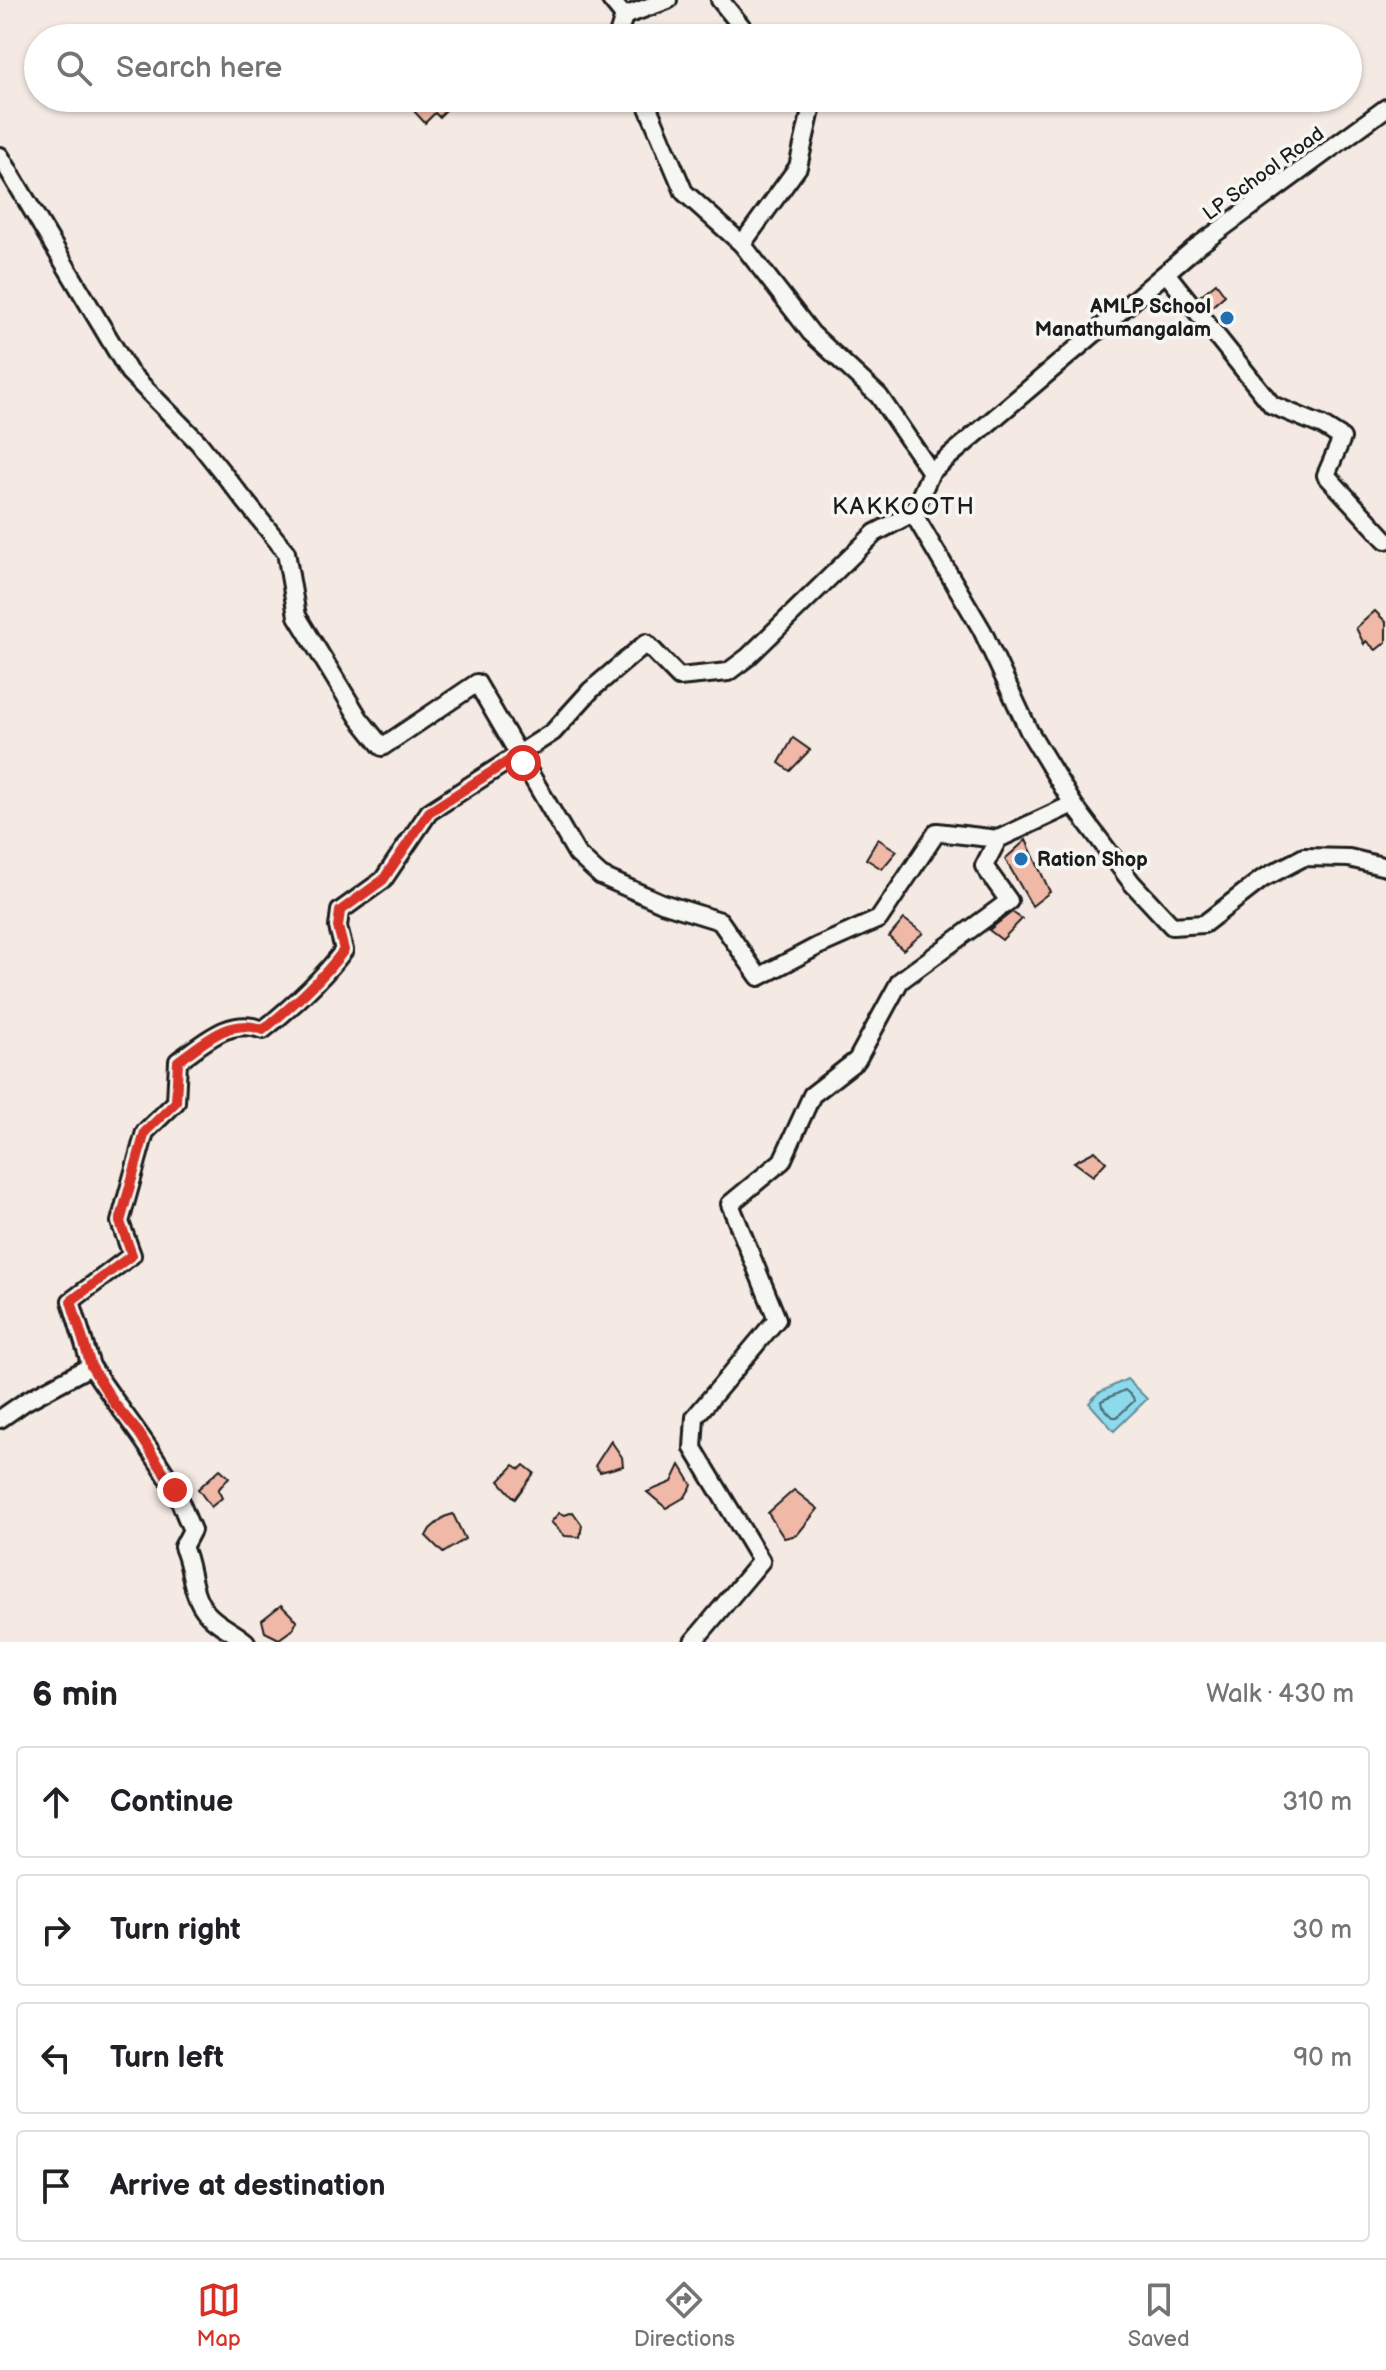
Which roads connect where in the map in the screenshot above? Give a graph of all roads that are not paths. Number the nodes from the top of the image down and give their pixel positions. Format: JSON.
{"nodes":[{"id":1,"x":611,"y":0,"type":"edge"},
{"id":2,"x":668,"y":0,"type":"edge"},
{"id":3,"x":720,"y":0,"type":"edge"},
{"id":4,"x":624,"y":16,"type":"junction"},
{"id":5,"x":621,"y":24,"type":"edge"},
{"id":6,"x":740,"y":24,"type":"edge"},
{"id":7,"x":1386,"y":108,"type":"edge"},
{"id":8,"x":650,"y":112,"type":"edge"},
{"id":9,"x":811,"y":112,"type":"edge"},
{"id":10,"x":0,"y":156,"type":"edge"},
{"id":11,"x":742,"y":244,"type":"junction"},
{"id":12,"x":1166,"y":273,"type":"junction"},
{"id":13,"x":931,"y":472,"type":"junction"},
{"id":14,"x":913,"y":513,"type":"junction"},
{"id":15,"x":1386,"y":540,"type":"edge"},
{"id":16,"x":518,"y":755,"type":"junction"},
{"id":17,"x":1073,"y":804,"type":"junction"},
{"id":18,"x":998,"y":839,"type":"junction"},
{"id":19,"x":1386,"y":867,"type":"edge"},
{"id":20,"x":91,"y":1366,"type":"junction"},
{"id":21,"x":0,"y":1419,"type":"edge"},
{"id":22,"x":246,"y":1642,"type":"edge"},
{"id":23,"x":693,"y":1642,"type":"edge"}],
"edges":[{"from":1,"to":4,"type":"street"},
{"from":2,"to":4,"type":"street"},
{"from":3,"to":6,"type":"street"},
{"from":4,"to":5,"type":"street"},
{"from":7,"to":12,"type":"street","name":"LP School Road"},
{"from":8,"to":11,"type":"street"},
{"from":9,"to":11,"type":"street"},
{"from":10,"to":16,"type":"street"},
{"from":11,"to":13,"type":"street"},
{"from":12,"to":13,"type":"street","name":"LP School Road"},
{"from":12,"to":15,"type":"street"},
{"from":13,"to":14,"type":"street"},
{"from":14,"to":16,"type":"street"},
{"from":14,"to":17,"type":"street"},
{"from":16,"to":18,"type":"street"},
{"from":16,"to":20,"type":"street"},
{"from":17,"to":18,"type":"street"},
{"from":17,"to":19,"type":"street"},
{"from":18,"to":23,"type":"street"},
{"from":20,"to":21,"type":"street"},
{"from":20,"to":22,"type":"street"}]}
